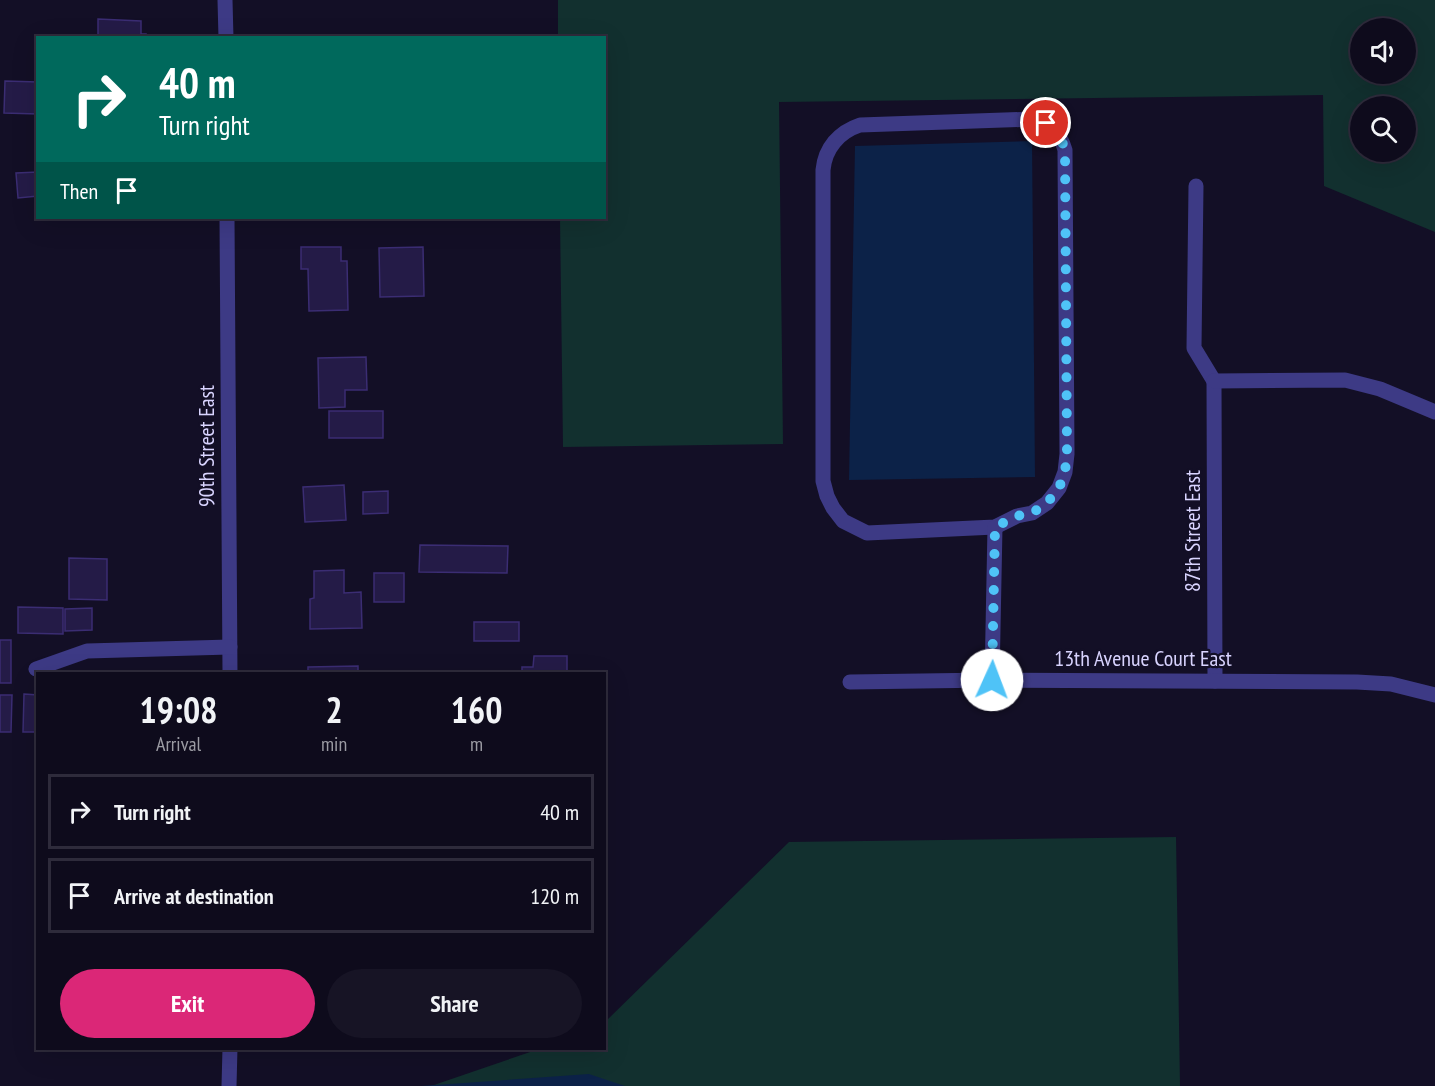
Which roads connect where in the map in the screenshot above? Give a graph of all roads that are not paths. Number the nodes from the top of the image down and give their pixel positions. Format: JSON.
{"nodes":[{"id":1,"x":225,"y":0,"type":"edge"},
{"id":2,"x":226,"y":36,"type":"edge"},
{"id":3,"x":1196,"y":186,"type":"dead end"},
{"id":4,"x":227,"y":219,"type":"edge"},
{"id":5,"x":1214,"y":381,"type":"junction"},
{"id":6,"x":1435,"y":412,"type":"edge"},
{"id":7,"x":995,"y":527,"type":"junction"},
{"id":8,"x":230,"y":647,"type":"junction"},
{"id":9,"x":36,"y":669,"type":"dead end"},
{"id":10,"x":230,"y":672,"type":"edge"},
{"id":11,"x":992,"y":680,"type":"junction"},
{"id":12,"x":850,"y":681,"type":"dead end"},
{"id":13,"x":1215,"y":681,"type":"junction"},
{"id":14,"x":1435,"y":695,"type":"edge"},
{"id":15,"x":230,"y":1050,"type":"edge"},
{"id":16,"x":229,"y":1086,"type":"edge"}],
"edges":[{"from":1,"to":2,"type":"street"},
{"from":3,"to":5,"type":"street"},
{"from":4,"to":8,"type":"street","name":"90th Street East"},
{"from":5,"to":6,"type":"street"},
{"from":5,"to":13,"type":"street","name":"87th Street East"},
{"from":7,"to":7,"type":"street"},
{"from":7,"to":11,"type":"street"},
{"from":8,"to":9,"type":"street"},
{"from":8,"to":10,"type":"street","name":"90th Street East"},
{"from":11,"to":12,"type":"street","name":"13th Avenue Court East"},
{"from":11,"to":13,"type":"street","name":"13th Avenue Court East"},
{"from":13,"to":14,"type":"street","name":"13th Avenue Court East"},
{"from":15,"to":16,"type":"street"}]}
